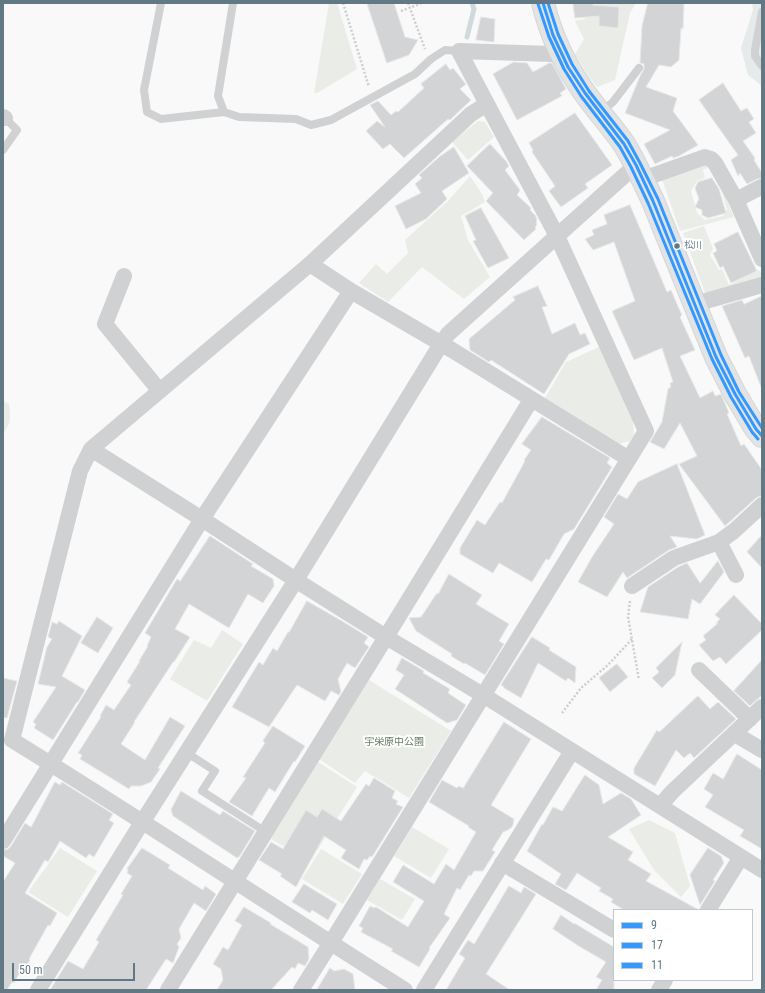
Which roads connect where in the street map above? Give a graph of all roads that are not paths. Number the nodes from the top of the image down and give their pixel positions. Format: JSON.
{"nodes":[{"id":1,"x":161,"y":3,"type":"edge"},
{"id":2,"x":233,"y":3,"type":"edge"},
{"id":3,"x":543,"y":3,"type":"edge"},
{"id":4,"x":762,"y":12,"type":"edge"},
{"id":5,"x":459,"y":51,"type":"junction"},
{"id":6,"x":561,"y":53,"type":"junction"},
{"id":7,"x":762,"y":66,"type":"edge"},
{"id":8,"x":640,"y":68,"type":"dead end"},
{"id":9,"x":487,"y":104,"type":"junction"},
{"id":10,"x":224,"y":112,"type":"junction"},
{"id":11,"x":600,"y":113,"type":"junction"},
{"id":12,"x":4,"y":117,"type":"edge"},
{"id":13,"x":3,"y":150,"type":"edge"},
{"id":14,"x":639,"y":172,"type":"junction"},
{"id":15,"x":762,"y":188,"type":"edge"},
{"id":16,"x":736,"y":200,"type":"junction"},
{"id":17,"x":557,"y":236,"type":"junction"},
{"id":18,"x":762,"y":259,"type":"edge"},
{"id":19,"x":310,"y":264,"type":"junction"},
{"id":20,"x":124,"y":276,"type":"dead end"},
{"id":21,"x":762,"y":285,"type":"edge"},
{"id":22,"x":351,"y":291,"type":"junction"},
{"id":23,"x":695,"y":304,"type":"junction"},
{"id":24,"x":441,"y":344,"type":"junction"},
{"id":25,"x":159,"y":390,"type":"junction"},
{"id":26,"x":531,"y":400,"type":"junction"},
{"id":27,"x":762,"y":436,"type":"edge"},
{"id":28,"x":91,"y":449,"type":"junction"},
{"id":29,"x":629,"y":459,"type":"junction"},
{"id":30,"x":760,"y":512,"type":"edge"},
{"id":31,"x":202,"y":519,"type":"junction"},
{"id":32,"x":719,"y":542,"type":"junction"},
{"id":33,"x":736,"y":575,"type":"dead end"},
{"id":34,"x":296,"y":580,"type":"junction"},
{"id":35,"x":632,"y":586,"type":"road end"},
{"id":36,"x":386,"y":637,"type":"junction"},
{"id":37,"x":699,"y":670,"type":"dead end"},
{"id":38,"x":482,"y":695,"type":"junction"},
{"id":39,"x":762,"y":707,"type":"edge"},
{"id":40,"x":750,"y":719,"type":"junction"},
{"id":41,"x":9,"y":725,"type":"edge"},
{"id":42,"x":735,"y":734,"type":"junction"},
{"id":43,"x":762,"y":750,"type":"edge"},
{"id":44,"x":572,"y":751,"type":"junction"},
{"id":45,"x":187,"y":753,"type":"junction"},
{"id":46,"x":50,"y":764,"type":"junction"},
{"id":47,"x":660,"y":806,"type":"junction"},
{"id":48,"x":143,"y":822,"type":"junction"},
{"id":49,"x":266,"y":832,"type":"junction"},
{"id":50,"x":3,"y":841,"type":"edge"},
{"id":51,"x":741,"y":857,"type":"junction"},
{"id":52,"x":502,"y":863,"type":"junction"},
{"id":53,"x":762,"y":870,"type":"edge"},
{"id":54,"x":235,"y":882,"type":"junction"},
{"id":55,"x":709,"y":909,"type":"edge"},
{"id":56,"x":613,"y":929,"type":"edge"},
{"id":57,"x":330,"y":943,"type":"junction"},
{"id":58,"x":664,"y":981,"type":"edge"},
{"id":59,"x":38,"y":990,"type":"edge"},
{"id":60,"x":168,"y":990,"type":"edge"},
{"id":61,"x":301,"y":990,"type":"edge"},
{"id":62,"x":405,"y":990,"type":"edge"},
{"id":63,"x":424,"y":990,"type":"edge"},
{"id":64,"x":659,"y":990,"type":"edge"}],
"edges":[{"from":1,"to":10,"type":"lane"},
{"from":2,"to":10,"type":"lane"},
{"from":3,"to":6,"type":"main road"},
{"from":4,"to":7,"type":"lane"},
{"from":5,"to":6,"type":"street"},
{"from":5,"to":9,"type":"street"},
{"from":5,"to":10,"type":"lane"},
{"from":6,"to":11,"type":"main road"},
{"from":8,"to":11,"type":"lane"},
{"from":9,"to":17,"type":"street"},
{"from":9,"to":19,"type":"street"},
{"from":11,"to":14,"type":"main road"},
{"from":12,"to":13,"type":"lane"},
{"from":14,"to":16,"type":"street"},
{"from":14,"to":17,"type":"street"},
{"from":14,"to":23,"type":"main road"},
{"from":15,"to":16,"type":"street"},
{"from":16,"to":18,"type":"street"},
{"from":17,"to":24,"type":"street"},
{"from":17,"to":29,"type":"street"},
{"from":19,"to":22,"type":"street"},
{"from":19,"to":25,"type":"street"},
{"from":20,"to":25,"type":"street"},
{"from":21,"to":23,"type":"street"},
{"from":22,"to":24,"type":"street"},
{"from":22,"to":31,"type":"street"},
{"from":23,"to":27,"type":"main road"},
{"from":24,"to":26,"type":"street"},
{"from":24,"to":34,"type":"street"},
{"from":25,"to":28,"type":"street"},
{"from":26,"to":29,"type":"street"},
{"from":26,"to":36,"type":"street"},
{"from":28,"to":31,"type":"street"},
{"from":28,"to":41,"type":"street"},
{"from":29,"to":38,"type":"street"},
{"from":30,"to":32,"type":"street"},
{"from":31,"to":34,"type":"street"},
{"from":31,"to":46,"type":"street"},
{"from":32,"to":33,"type":"street"},
{"from":32,"to":35,"type":"street"},
{"from":34,"to":36,"type":"street"},
{"from":34,"to":45,"type":"street"},
{"from":36,"to":38,"type":"street"},
{"from":36,"to":49,"type":"street"},
{"from":37,"to":40,"type":"street"},
{"from":38,"to":44,"type":"street"},
{"from":38,"to":57,"type":"street"},
{"from":39,"to":40,"type":"street"},
{"from":40,"to":42,"type":"street"},
{"from":41,"to":46,"type":"street"},
{"from":42,"to":43,"type":"street"},
{"from":42,"to":47,"type":"street"},
{"from":44,"to":47,"type":"street"},
{"from":44,"to":52,"type":"street"},
{"from":45,"to":48,"type":"street"},
{"from":45,"to":49,"type":"lane"},
{"from":46,"to":48,"type":"street"},
{"from":46,"to":50,"type":"street"},
{"from":47,"to":51,"type":"street"},
{"from":48,"to":54,"type":"street"},
{"from":48,"to":59,"type":"street"},
{"from":49,"to":54,"type":"street"},
{"from":51,"to":53,"type":"street"},
{"from":51,"to":55,"type":"street"},
{"from":52,"to":56,"type":"street"},
{"from":52,"to":63,"type":"street"},
{"from":54,"to":57,"type":"street"},
{"from":54,"to":60,"type":"street"},
{"from":57,"to":61,"type":"street"},
{"from":57,"to":62,"type":"street"},
{"from":58,"to":64,"type":"street"}]}
